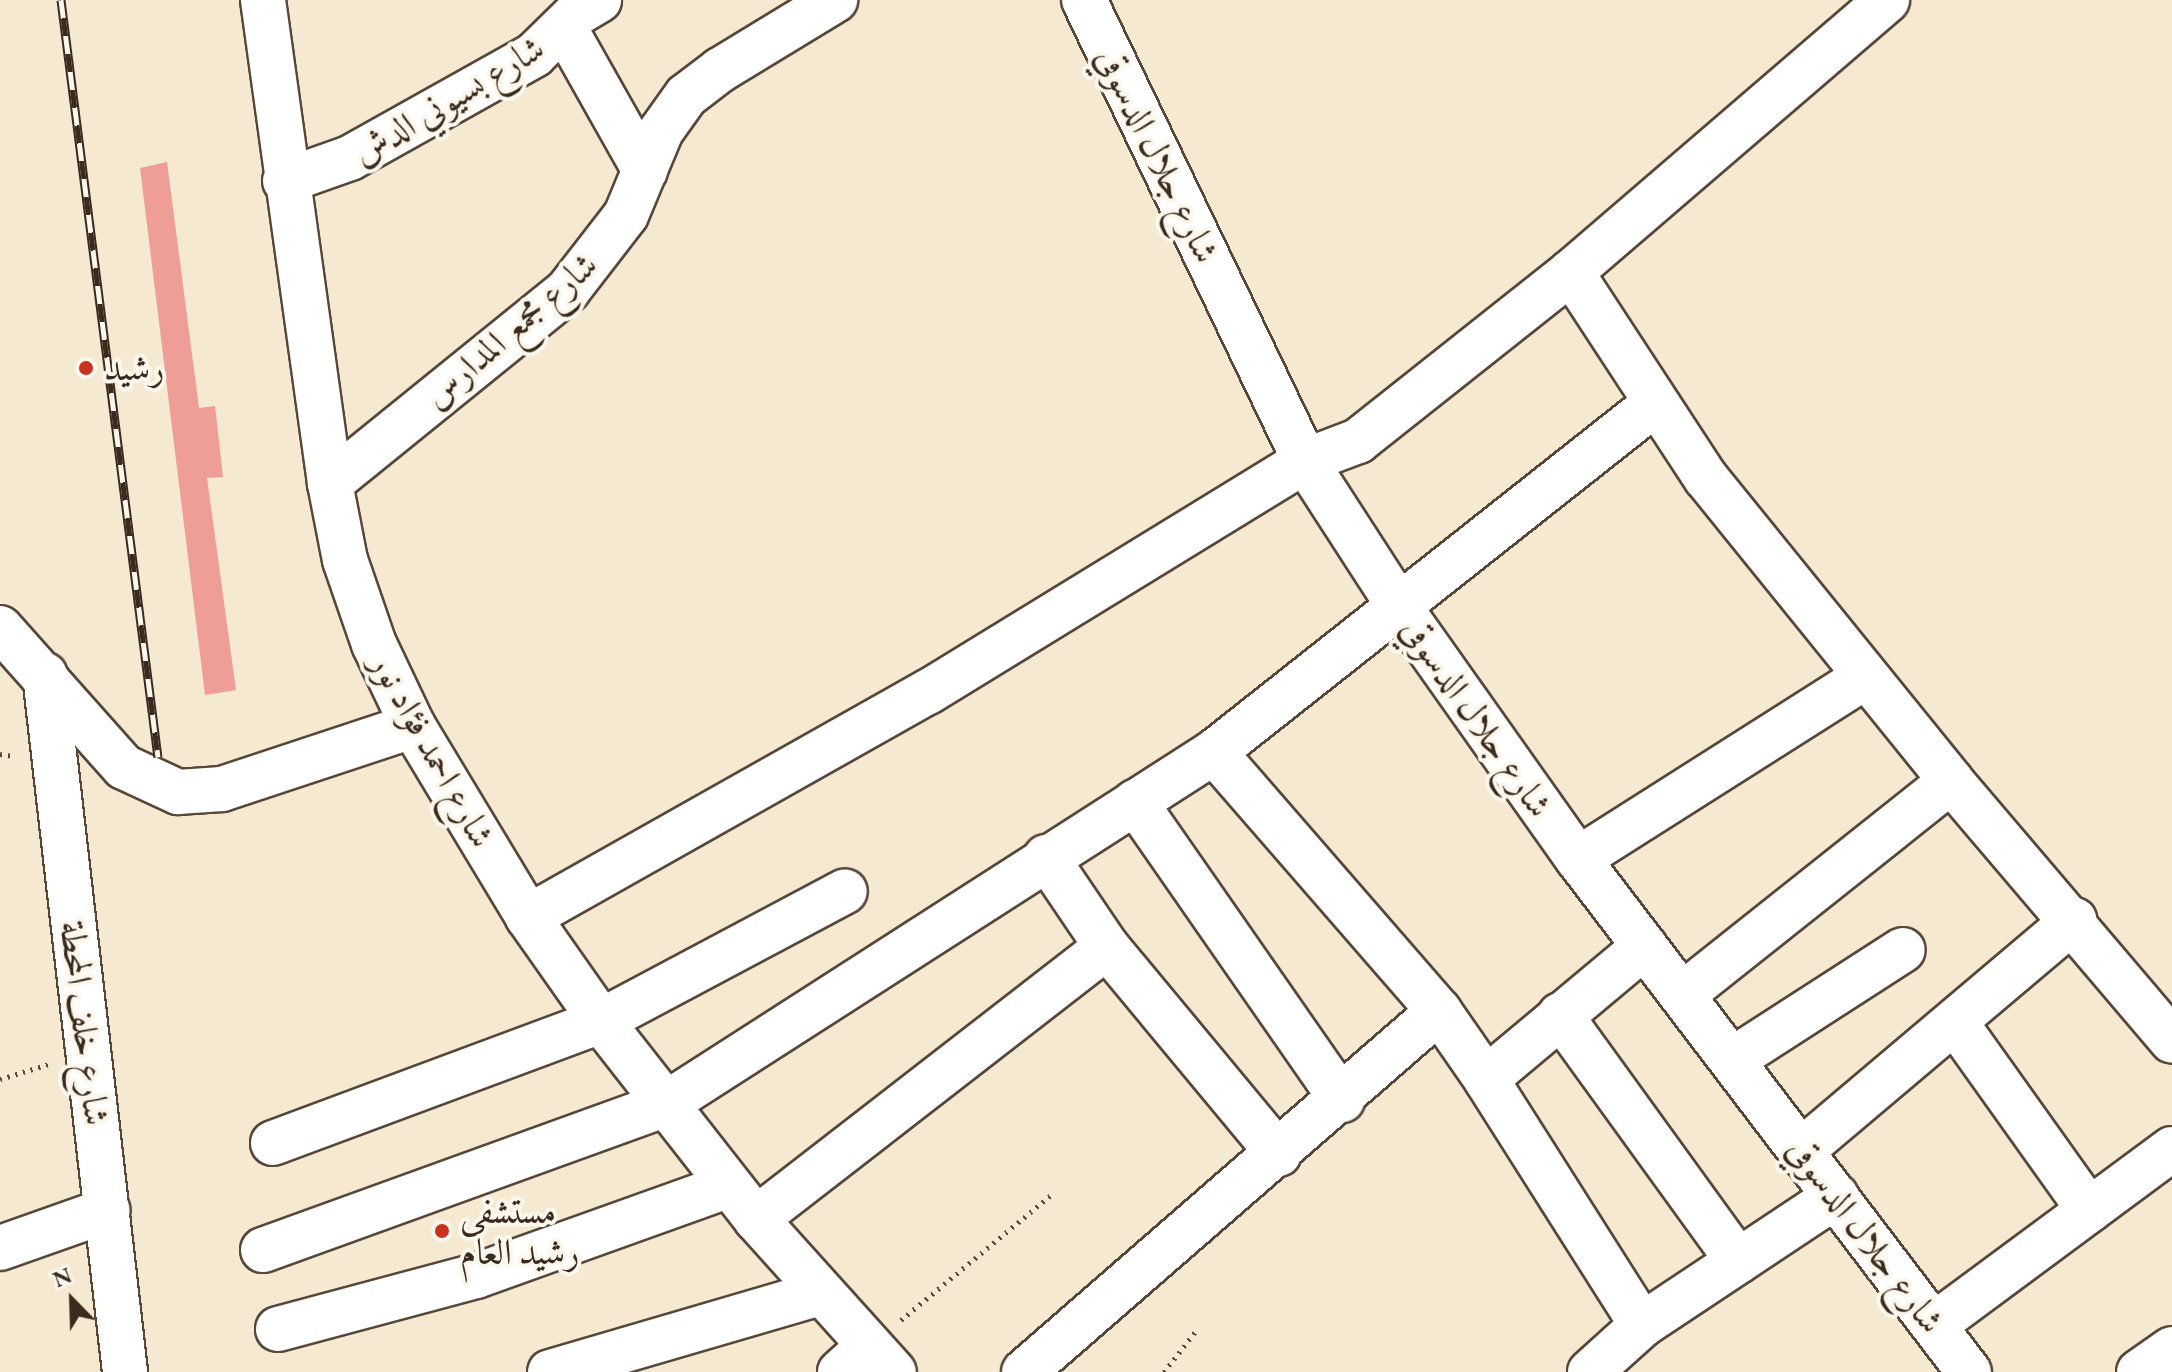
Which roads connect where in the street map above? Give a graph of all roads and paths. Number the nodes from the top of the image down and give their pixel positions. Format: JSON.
{"nodes":[{"id":1,"x":263,"y":0,"type":"edge"},
{"id":2,"x":599,"y":0,"type":"edge"},
{"id":3,"x":835,"y":0,"type":"edge"},
{"id":4,"x":1084,"y":0,"type":"edge"},
{"id":5,"x":1887,"y":0,"type":"edge"},
{"id":6,"x":564,"y":27,"type":"junction"},
{"id":7,"x":645,"y":171,"type":"junction"},
{"id":8,"x":285,"y":181,"type":"junction"},
{"id":9,"x":1571,"y":272,"type":"junction"},
{"id":10,"x":1653,"y":405,"type":"junction"},
{"id":11,"x":1305,"y":461,"type":"junction"},
{"id":12,"x":330,"y":483,"type":"junction"},
{"id":13,"x":1398,"y":605,"type":"junction"},
{"id":14,"x":0,"y":628,"type":"edge"},
{"id":15,"x":45,"y":675,"type":"junction"},
{"id":16,"x":1865,"y":677,"type":"junction"},
{"id":17,"x":413,"y":726,"type":"junction"},
{"id":18,"x":1214,"y":752,"type":"junction"},
{"id":19,"x":1951,"y":781,"type":"junction"},
{"id":20,"x":1135,"y":802,"type":"junction"},
{"id":21,"x":1046,"y":857,"type":"junction"},
{"id":22,"x":1578,"y":859,"type":"junction"},
{"id":23,"x":845,"y":891,"type":"dead end"},
{"id":24,"x":528,"y":917,"type":"junction"},
{"id":25,"x":2074,"y":920,"type":"junction"},
{"id":26,"x":1645,"y":946,"type":"junction"},
{"id":27,"x":1107,"y":947,"type":"junction"},
{"id":28,"x":1903,"y":950,"type":"dead end"},
{"id":29,"x":1682,"y":995,"type":"junction"},
{"id":30,"x":1439,"y":1011,"type":"junction"},
{"id":31,"x":1560,"y":1015,"type":"junction"},
{"id":32,"x":601,"y":1021,"type":"junction"},
{"id":33,"x":1955,"y":1022,"type":"junction"},
{"id":34,"x":2172,"y":1041,"type":"edge"},
{"id":35,"x":1732,"y":1060,"type":"junction"},
{"id":36,"x":1486,"y":1079,"type":"junction"},
{"id":37,"x":1342,"y":1100,"type":"junction"},
{"id":38,"x":664,"y":1105,"type":"junction"},
{"id":39,"x":273,"y":1143,"type":"dead end"},
{"id":40,"x":2172,"y":1149,"type":"edge"},
{"id":41,"x":1801,"y":1151,"type":"junction"},
{"id":42,"x":1279,"y":1154,"type":"junction"},
{"id":43,"x":728,"y":1186,"type":"junction"},
{"id":44,"x":1051,"y":1195,"type":"dead end"},
{"id":45,"x":1836,"y":1196,"type":"junction"},
{"id":46,"x":108,"y":1210,"type":"junction"},
{"id":47,"x":2089,"y":1210,"type":"junction"},
{"id":48,"x":756,"y":1219,"type":"junction"},
{"id":49,"x":0,"y":1248,"type":"edge"},
{"id":50,"x":263,"y":1250,"type":"dead end"},
{"id":51,"x":1738,"y":1261,"type":"junction"},
{"id":52,"x":820,"y":1293,"type":"junction"},
{"id":53,"x":1642,"y":1325,"type":"junction"},
{"id":54,"x":1934,"y":1325,"type":"junction"},
{"id":55,"x":278,"y":1329,"type":"dead end"},
{"id":56,"x":1195,"y":1332,"type":"dead end"},
{"id":57,"x":2172,"y":1349,"type":"edge"},
{"id":58,"x":868,"y":1364,"type":"edge"},
{"id":59,"x":125,"y":1372,"type":"edge"},
{"id":60,"x":550,"y":1372,"type":"edge"},
{"id":61,"x":1024,"y":1372,"type":"edge"},
{"id":62,"x":1164,"y":1372,"type":"edge"},
{"id":63,"x":1590,"y":1372,"type":"edge"},
{"id":64,"x":1969,"y":1372,"type":"edge"},
{"id":65,"x":2139,"y":1372,"type":"edge"}],
"edges":[{"from":1,"to":8,"type":"street","name":"شارع احمد فؤاد نور"},
{"from":2,"to":6,"type":"street","name":"شارع بسيوني الدش"},
{"from":3,"to":7,"type":"street","name":"شارع مجمع المدارس"},
{"from":4,"to":11,"type":"street","name":"شارع جلال الدسوقي"},
{"from":5,"to":9,"type":"street"},
{"from":6,"to":7,"type":"street"},
{"from":6,"to":8,"type":"street","name":"شارع بسيوني الدش"},
{"from":7,"to":12,"type":"street","name":"شارع مجمع المدارس"},
{"from":8,"to":12,"type":"street","name":"شارع احمد فؤاد نور"},
{"from":9,"to":10,"type":"street"},
{"from":9,"to":11,"type":"street"},
{"from":10,"to":13,"type":"street"},
{"from":10,"to":16,"type":"street"},
{"from":11,"to":13,"type":"street","name":"شارع جلال الدسوقي"},
{"from":11,"to":24,"type":"street"},
{"from":12,"to":17,"type":"street","name":"شارع احمد فؤاد نور"},
{"from":13,"to":18,"type":"street"},
{"from":13,"to":22,"type":"street","name":"شارع جلال الدسوقي"},
{"from":14,"to":15,"type":"street"},
{"from":15,"to":17,"type":"street"},
{"from":15,"to":46,"type":"street","name":"شارع خلف المحطة"},
{"from":16,"to":19,"type":"street"},
{"from":16,"to":22,"type":"street"},
{"from":17,"to":24,"type":"street","name":"شارع احمد فؤاد نور"},
{"from":18,"to":20,"type":"street"},
{"from":18,"to":30,"type":"street"},
{"from":19,"to":25,"type":"street"},
{"from":19,"to":29,"type":"street"},
{"from":20,"to":21,"type":"street"},
{"from":20,"to":37,"type":"street"},
{"from":21,"to":27,"type":"street"},
{"from":21,"to":38,"type":"street"},
{"from":22,"to":26,"type":"street","name":"شارع جلال الدسوقي"},
{"from":23,"to":32,"type":"street"},
{"from":24,"to":32,"type":"street","name":"شارع احمد فؤاد نور"},
{"from":25,"to":33,"type":"street"},
{"from":25,"to":34,"type":"street"},
{"from":26,"to":29,"type":"street","name":"شارع جلال الدسوقي"},
{"from":26,"to":31,"type":"street"},
{"from":27,"to":42,"type":"street"},
{"from":27,"to":48,"type":"street"},
{"from":28,"to":35,"type":"street"},
{"from":29,"to":35,"type":"street","name":"شارع جلال الدسوقي"},
{"from":30,"to":36,"type":"street"},
{"from":30,"to":37,"type":"street"},
{"from":31,"to":36,"type":"street"},
{"from":31,"to":51,"type":"street"},
{"from":32,"to":38,"type":"street","name":"شارع احمد فؤاد نور"},
{"from":32,"to":39,"type":"street"},
{"from":33,"to":41,"type":"street"},
{"from":33,"to":47,"type":"street"},
{"from":35,"to":41,"type":"street","name":"شارع جلال الدسوقي"},
{"from":36,"to":53,"type":"street"},
{"from":37,"to":42,"type":"street"},
{"from":38,"to":43,"type":"street","name":"شارع احمد فؤاد نور"},
{"from":38,"to":50,"type":"street"},
{"from":40,"to":47,"type":"street"},
{"from":41,"to":45,"type":"street","name":"شارع جلال الدسوقي"},
{"from":42,"to":61,"type":"street"},
{"from":43,"to":48,"type":"street","name":"شارع احمد فؤاد نور"},
{"from":43,"to":55,"type":"street"},
{"from":44,"to":58,"type":"path"},
{"from":45,"to":51,"type":"street"},
{"from":45,"to":54,"type":"street","name":"شارع جلال الدسوقي"},
{"from":46,"to":49,"type":"street"},
{"from":46,"to":59,"type":"street","name":"شارع خلف المحطة"},
{"from":47,"to":54,"type":"street"},
{"from":48,"to":52,"type":"street","name":"شارع احمد فؤاد نور"},
{"from":51,"to":53,"type":"street"},
{"from":52,"to":58,"type":"street","name":"شارع احمد فؤاد نور"},
{"from":52,"to":60,"type":"street"},
{"from":53,"to":63,"type":"street"},
{"from":54,"to":64,"type":"street","name":"شارع جلال الدسوقي"},
{"from":56,"to":62,"type":"path"},
{"from":57,"to":65,"type":"street"}]}
